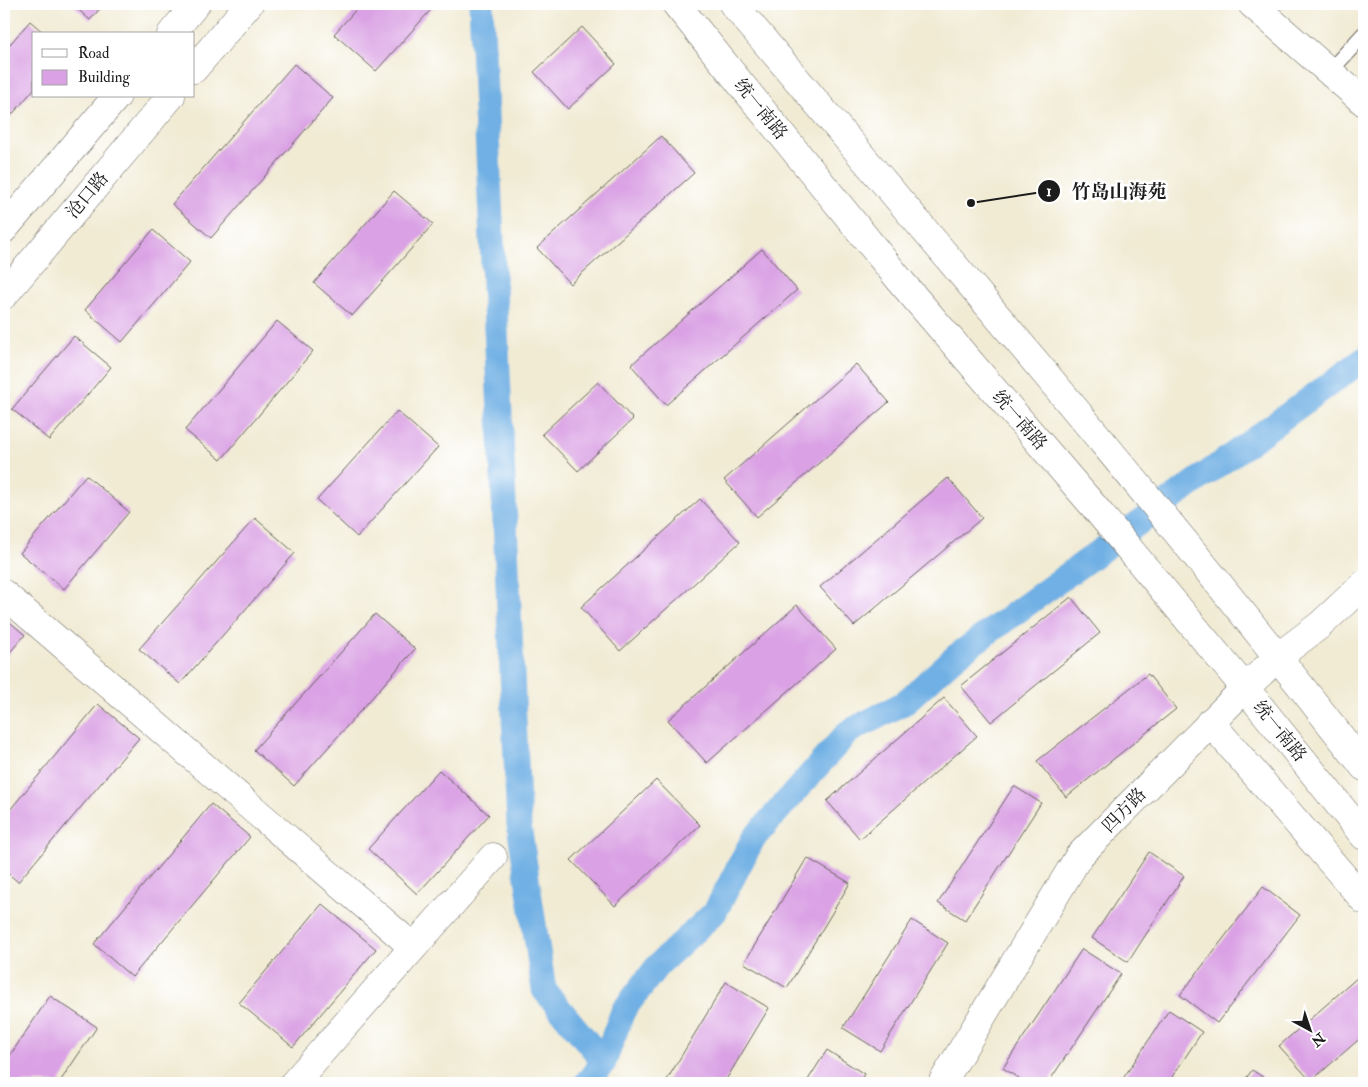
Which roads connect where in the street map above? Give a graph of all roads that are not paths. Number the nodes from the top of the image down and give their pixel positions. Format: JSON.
{"nodes":[{"id":1,"x":196,"y":4,"type":"edge"},
{"id":2,"x":249,"y":4,"type":"edge"},
{"id":3,"x":676,"y":4,"type":"edge"},
{"id":4,"x":733,"y":4,"type":"edge"},
{"id":5,"x":1254,"y":4,"type":"edge"},
{"id":6,"x":172,"y":32,"type":"edge"},
{"id":7,"x":1364,"y":34,"type":"edge"},
{"id":8,"x":195,"y":69,"type":"edge"},
{"id":9,"x":1329,"y":72,"type":"junction"},
{"id":10,"x":115,"y":98,"type":"edge"},
{"id":11,"x":169,"y":98,"type":"edge"},
{"id":12,"x":1364,"y":102,"type":"edge"},
{"id":13,"x":4,"y":229,"type":"edge"},
{"id":14,"x":4,"y":295,"type":"edge"},
{"id":15,"x":1364,"y":584,"type":"edge"},
{"id":16,"x":4,"y":594,"type":"edge"},
{"id":17,"x":1279,"y":656,"type":"junction"},
{"id":18,"x":1245,"y":688,"type":"junction"},
{"id":19,"x":1210,"y":722,"type":"junction"},
{"id":20,"x":1364,"y":767,"type":"edge"},
{"id":21,"x":1364,"y":836,"type":"edge"},
{"id":22,"x":494,"y":857,"type":"dead end"},
{"id":23,"x":1364,"y":900,"type":"edge"},
{"id":24,"x":413,"y":947,"type":"junction"},
{"id":25,"x":294,"y":1083,"type":"edge"},
{"id":26,"x":942,"y":1083,"type":"edge"}],
"edges":[{"from":1,"to":6,"type":"street"},
{"from":2,"to":8,"type":"street"},
{"from":3,"to":18,"type":"street","name":"统一南路"},
{"from":4,"to":17,"type":"street"},
{"from":5,"to":9,"type":"street"},
{"from":7,"to":9,"type":"lane"},
{"from":9,"to":12,"type":"street"},
{"from":10,"to":13,"type":"street"},
{"from":11,"to":14,"type":"street","name":"沧口路"},
{"from":15,"to":17,"type":"street","name":"四方路"},
{"from":16,"to":24,"type":"street"},
{"from":17,"to":18,"type":"street","name":"四方路"},
{"from":17,"to":20,"type":"street"},
{"from":18,"to":19,"type":"street","name":"四方路"},
{"from":18,"to":21,"type":"street","name":"统一南路"},
{"from":19,"to":23,"type":"street"},
{"from":19,"to":26,"type":"street","name":"四方路"},
{"from":22,"to":24,"type":"street"},
{"from":24,"to":25,"type":"street"}]}
